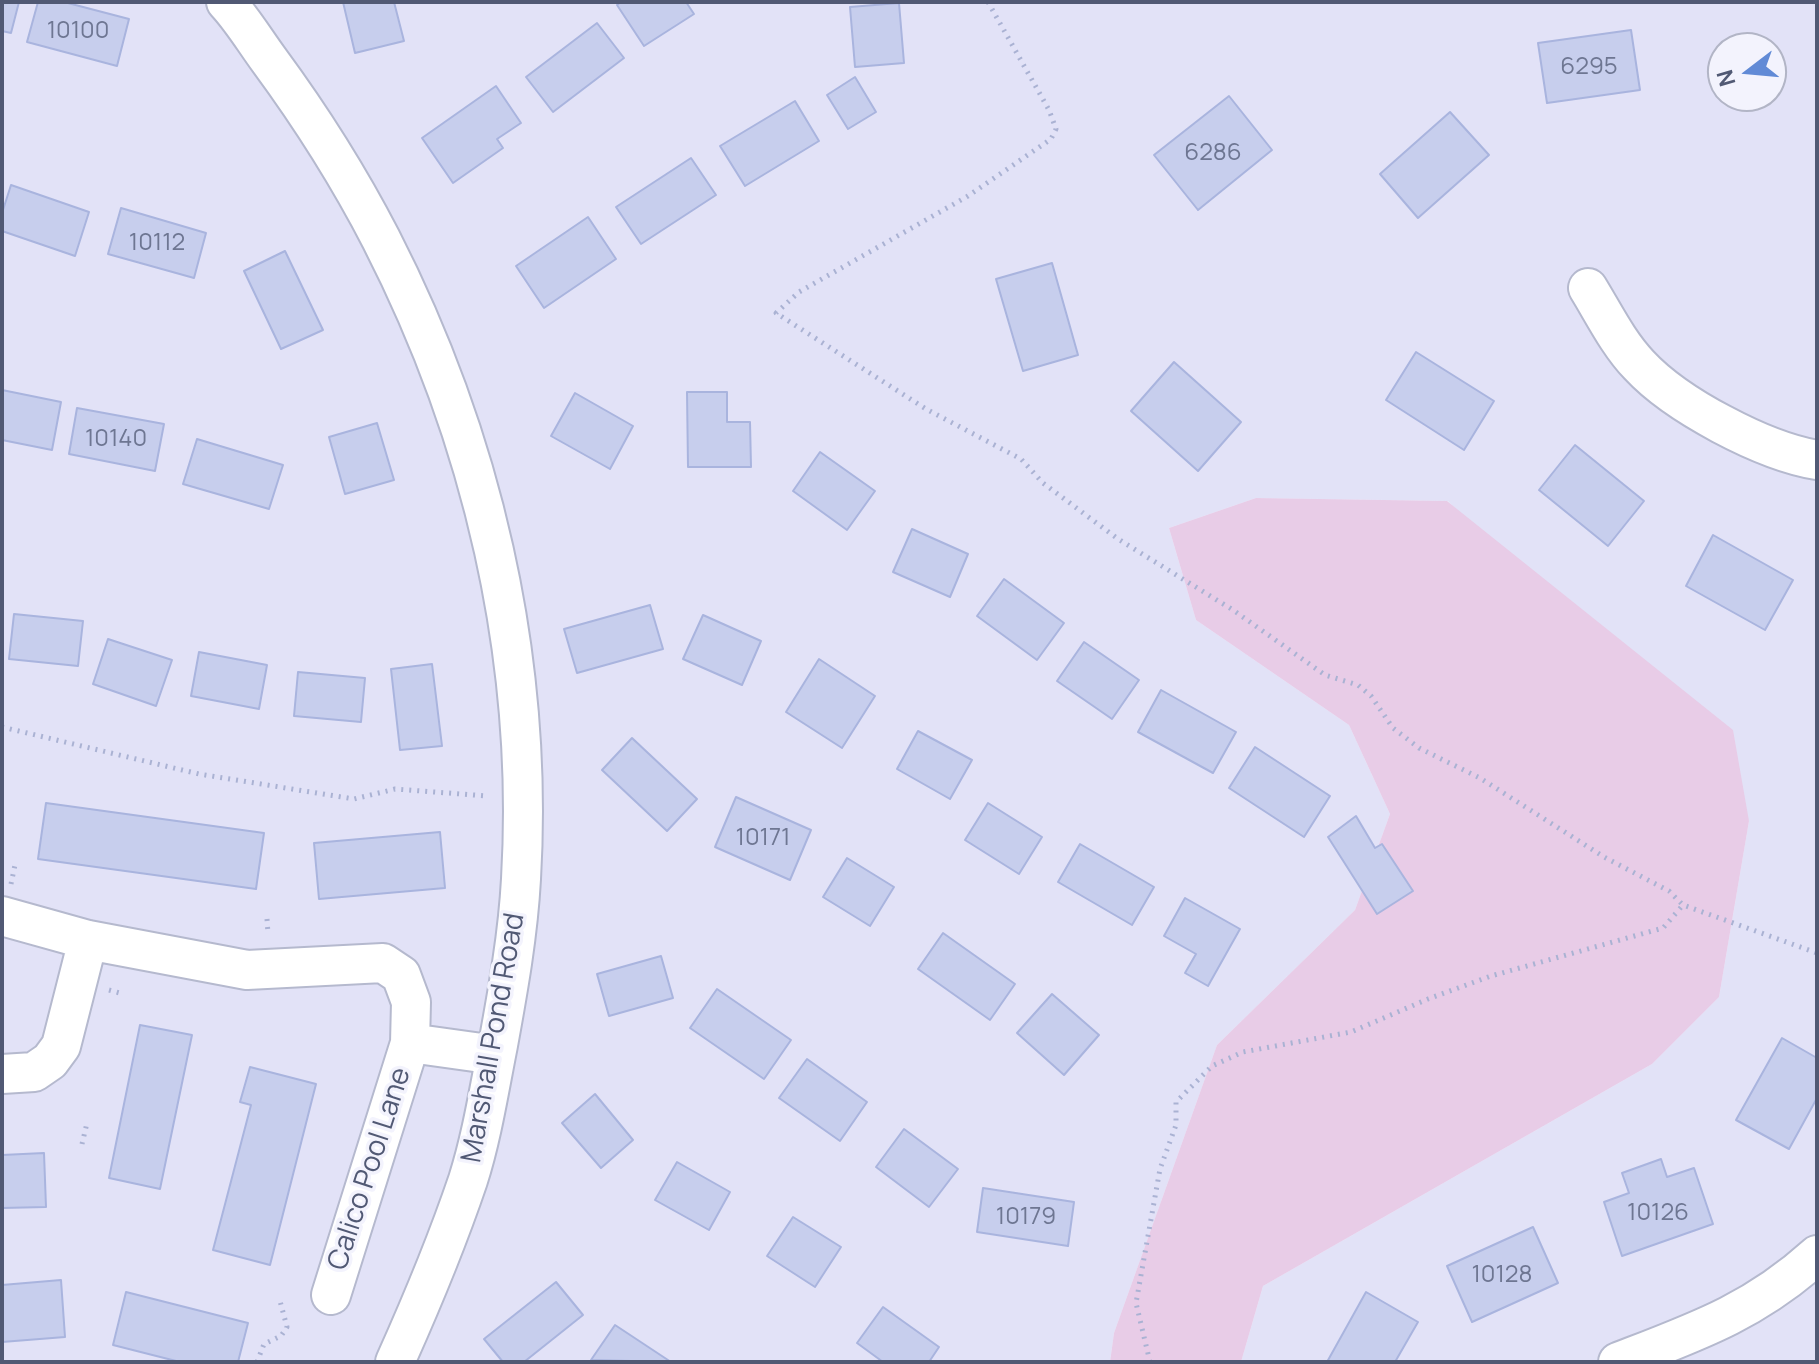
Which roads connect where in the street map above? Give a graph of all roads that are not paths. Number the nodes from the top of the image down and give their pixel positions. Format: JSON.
{"nodes":[{"id":1,"x":226,"y":2,"type":"edge"},
{"id":2,"x":1588,"y":288,"type":"dead end"},
{"id":3,"x":1817,"y":460,"type":"edge"},
{"id":4,"x":2,"y":916,"type":"edge"},
{"id":5,"x":88,"y":940,"type":"junction"},
{"id":6,"x":410,"y":1043,"type":"junction"},
{"id":7,"x":496,"y":1055,"type":"junction"},
{"id":8,"x":2,"y":1074,"type":"edge"},
{"id":9,"x":1817,"y":1255,"type":"edge"},
{"id":10,"x":331,"y":1295,"type":"dead end"},
{"id":11,"x":395,"y":1362,"type":"edge"},
{"id":12,"x":1618,"y":1362,"type":"edge"}],
"edges":[{"from":1,"to":7,"type":"street","name":"Marshall Pond Road"},
{"from":2,"to":3,"type":"street"},
{"from":4,"to":5,"type":"street","name":"Calico Pool Lane"},
{"from":5,"to":6,"type":"street","name":"Calico Pool Lane"},
{"from":5,"to":8,"type":"street"},
{"from":6,"to":7,"type":"street","name":"Calico Pool Lane"},
{"from":6,"to":10,"type":"street","name":"Calico Pool Lane"},
{"from":7,"to":11,"type":"street","name":"Marshall Pond Road"},
{"from":9,"to":12,"type":"street"}]}
